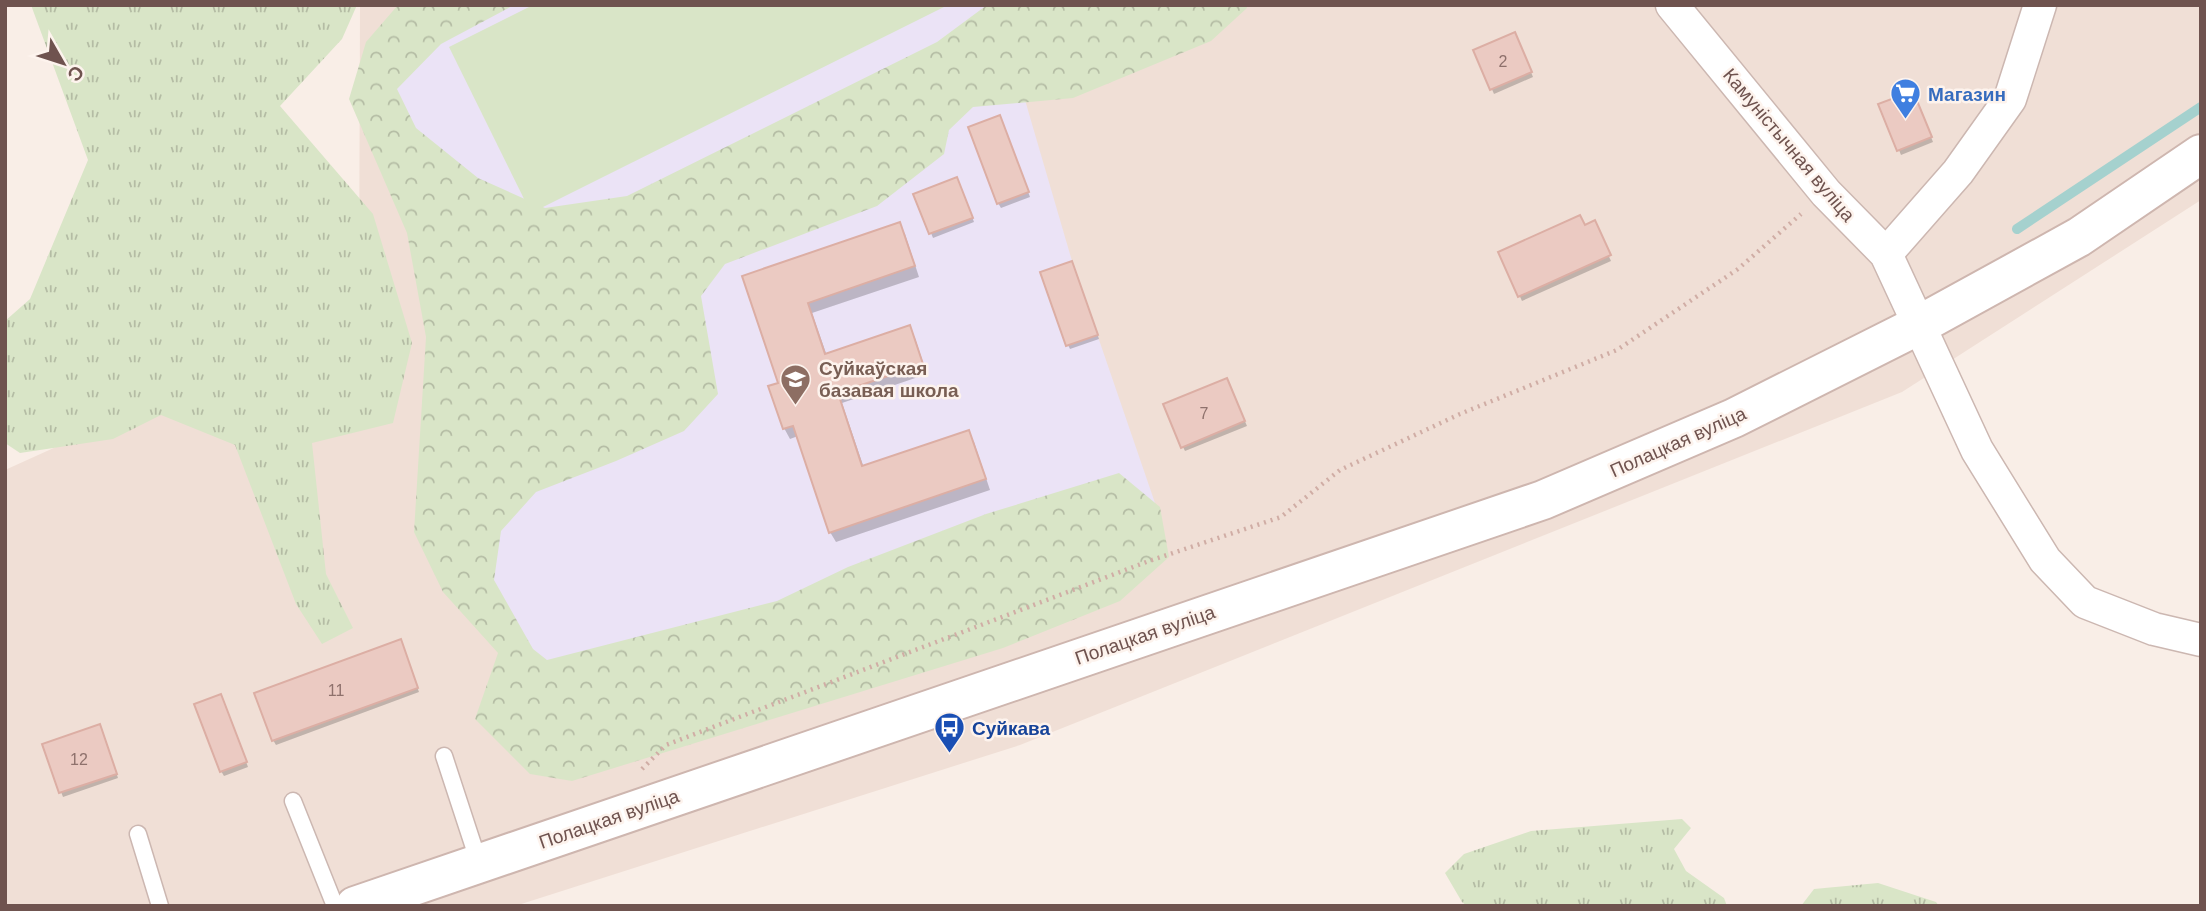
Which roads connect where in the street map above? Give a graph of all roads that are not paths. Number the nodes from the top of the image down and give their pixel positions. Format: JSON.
{"nodes":[{"id":1,"x":1672,"y":5,"type":"edge"},
{"id":2,"x":2040,"y":5,"type":"edge"},
{"id":3,"x":2201,"y":154,"type":"edge"},
{"id":4,"x":1886,"y":254,"type":"junction"},
{"id":5,"x":1919,"y":325,"type":"junction"},
{"id":6,"x":2201,"y":640,"type":"edge"},
{"id":7,"x":444,"y":756,"type":"dead end"},
{"id":8,"x":293,"y":801,"type":"dead end"},
{"id":9,"x":138,"y":834,"type":"dead end"},
{"id":10,"x":479,"y":863,"type":"junction"},
{"id":11,"x":160,"y":906,"type":"edge"},
{"id":12,"x":335,"y":906,"type":"edge"},
{"id":13,"x":355,"y":906,"type":"edge"}],
"edges":[{"from":1,"to":4,"type":"street","name":"Камуністычная вуліца"},
{"from":2,"to":4,"type":"street"},
{"from":3,"to":5,"type":"main road","name":"Полацкая вуліца"},
{"from":4,"to":5,"type":"street","name":"Камуністычная вуліца"},
{"from":5,"to":6,"type":"street","name":"Камуністычная вуліца"},
{"from":5,"to":10,"type":"main road","name":"Полацкая вуліца"},
{"from":7,"to":10,"type":"lane"},
{"from":8,"to":12,"type":"lane"},
{"from":9,"to":11,"type":"lane"},
{"from":10,"to":13,"type":"main road","name":"Полацкая вуліца"}]}
